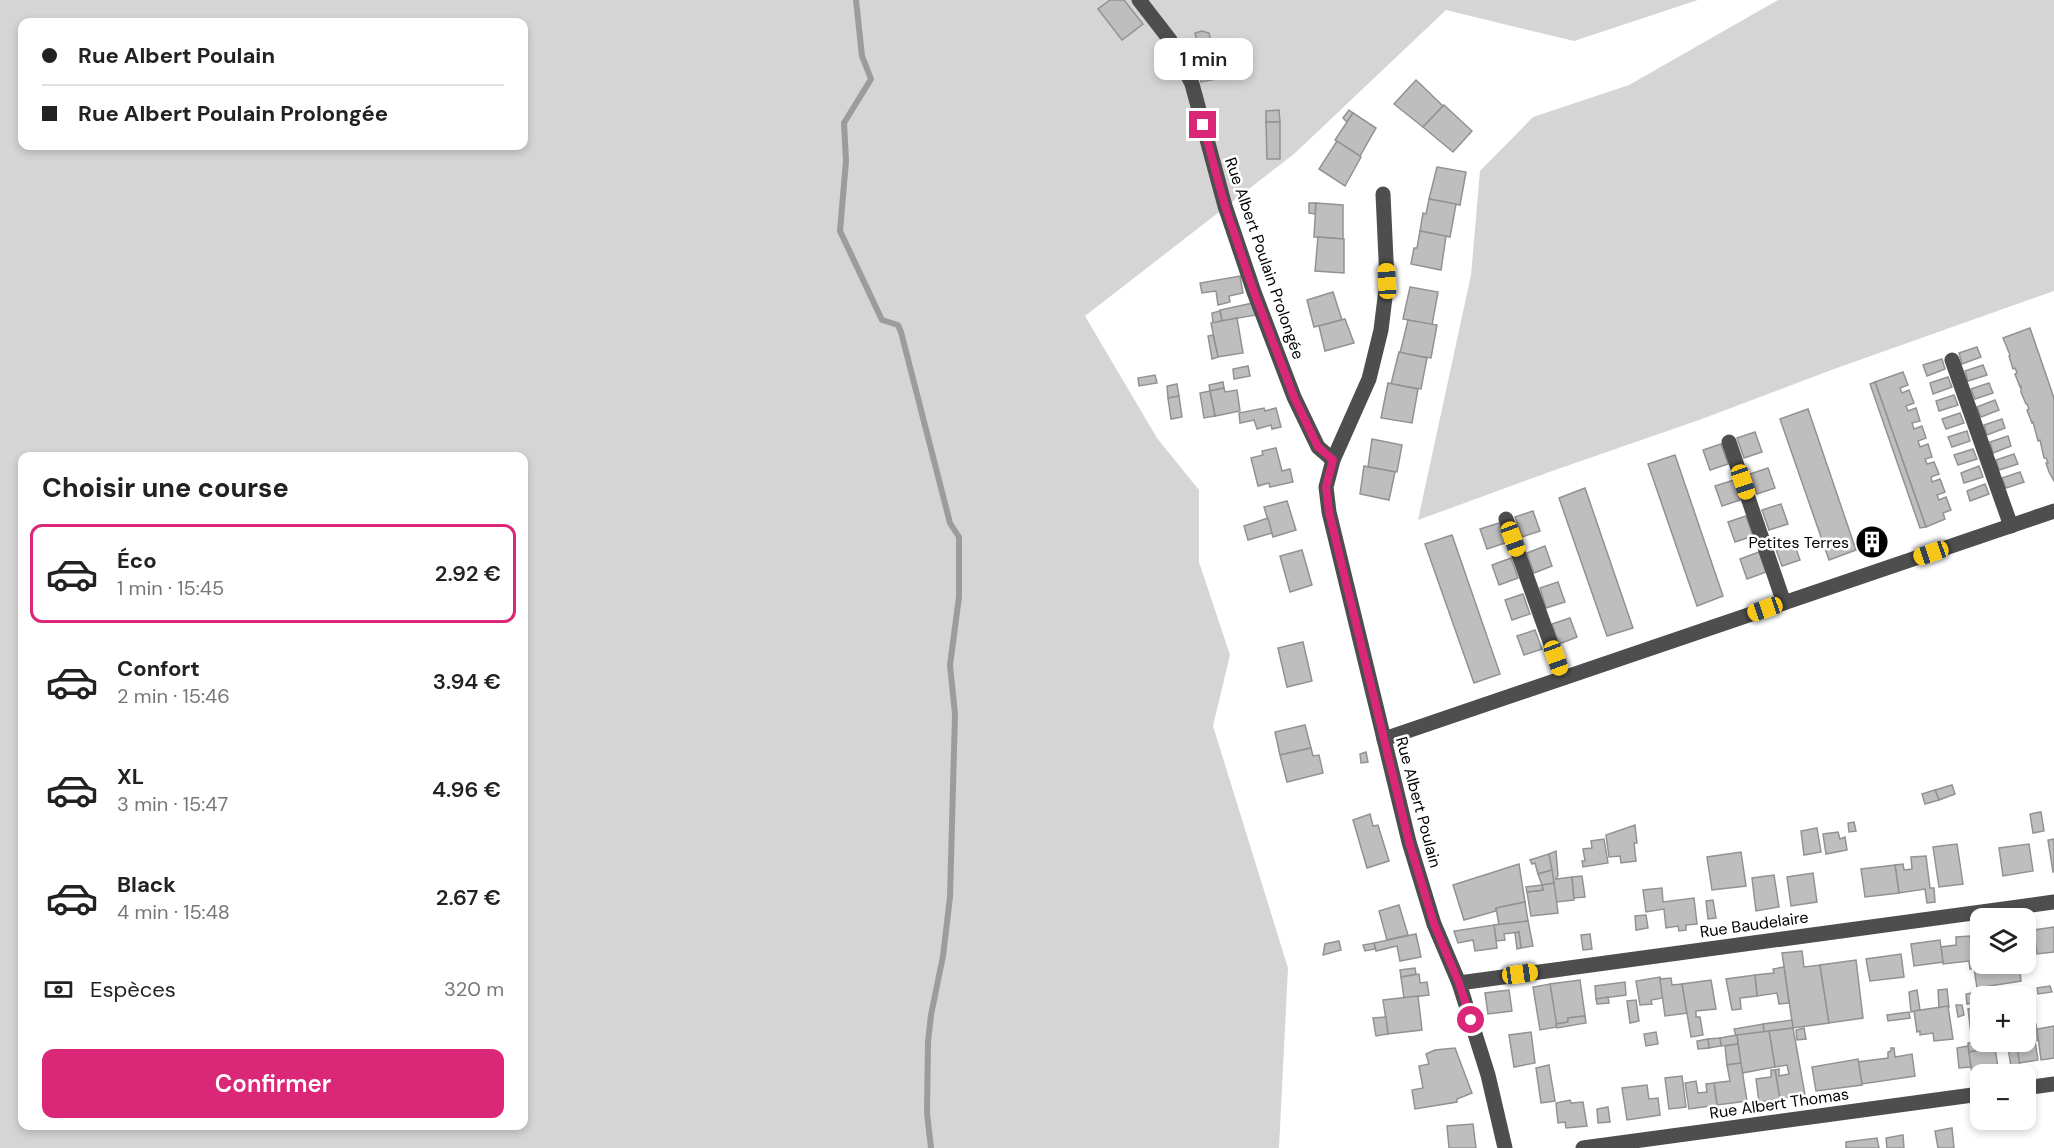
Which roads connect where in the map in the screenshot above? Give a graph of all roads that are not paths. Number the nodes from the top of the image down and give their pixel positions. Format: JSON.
{"nodes":[{"id":1,"x":1139,"y":0,"type":"edge"},
{"id":2,"x":1383,"y":194,"type":"dead end"},
{"id":3,"x":1952,"y":360,"type":"dead end"},
{"id":4,"x":1729,"y":442,"type":"dead end"},
{"id":5,"x":1333,"y":460,"type":"junction"},
{"id":6,"x":2054,"y":511,"type":"edge"},
{"id":7,"x":1506,"y":519,"type":"dead end"},
{"id":8,"x":2011,"y":526,"type":"junction"},
{"id":9,"x":1784,"y":603,"type":"junction"},
{"id":10,"x":1563,"y":678,"type":"junction"},
{"id":11,"x":1384,"y":739,"type":"junction"},
{"id":12,"x":2054,"y":902,"type":"edge"},
{"id":13,"x":1459,"y":983,"type":"junction"},
{"id":14,"x":2054,"y":1084,"type":"edge"},
{"id":15,"x":2036,"y":1086,"type":"edge"},
{"id":16,"x":1970,"y":1095,"type":"edge"},
{"id":17,"x":1505,"y":1148,"type":"edge"},
{"id":18,"x":1583,"y":1148,"type":"edge"}],
"edges":[{"from":1,"to":5,"type":"street","name":"Rue Albert Poulain Prolongée"},
{"from":2,"to":5,"type":"street","name":"Rue Albert Poulain"},
{"from":3,"to":8,"type":"street"},
{"from":4,"to":9,"type":"street"},
{"from":5,"to":11,"type":"street","name":"Rue Albert Poulain"},
{"from":6,"to":8,"type":"street"},
{"from":7,"to":10,"type":"street"},
{"from":8,"to":9,"type":"street"},
{"from":9,"to":10,"type":"street"},
{"from":10,"to":11,"type":"street"},
{"from":11,"to":13,"type":"street","name":"Rue Albert Poulain"},
{"from":12,"to":13,"type":"street","name":"Rue Baudelaire"},
{"from":13,"to":17,"type":"street","name":"Rue Albert Poulain"},
{"from":14,"to":15,"type":"street"},
{"from":16,"to":18,"type":"street","name":"Rue Albert Thomas"}]}
